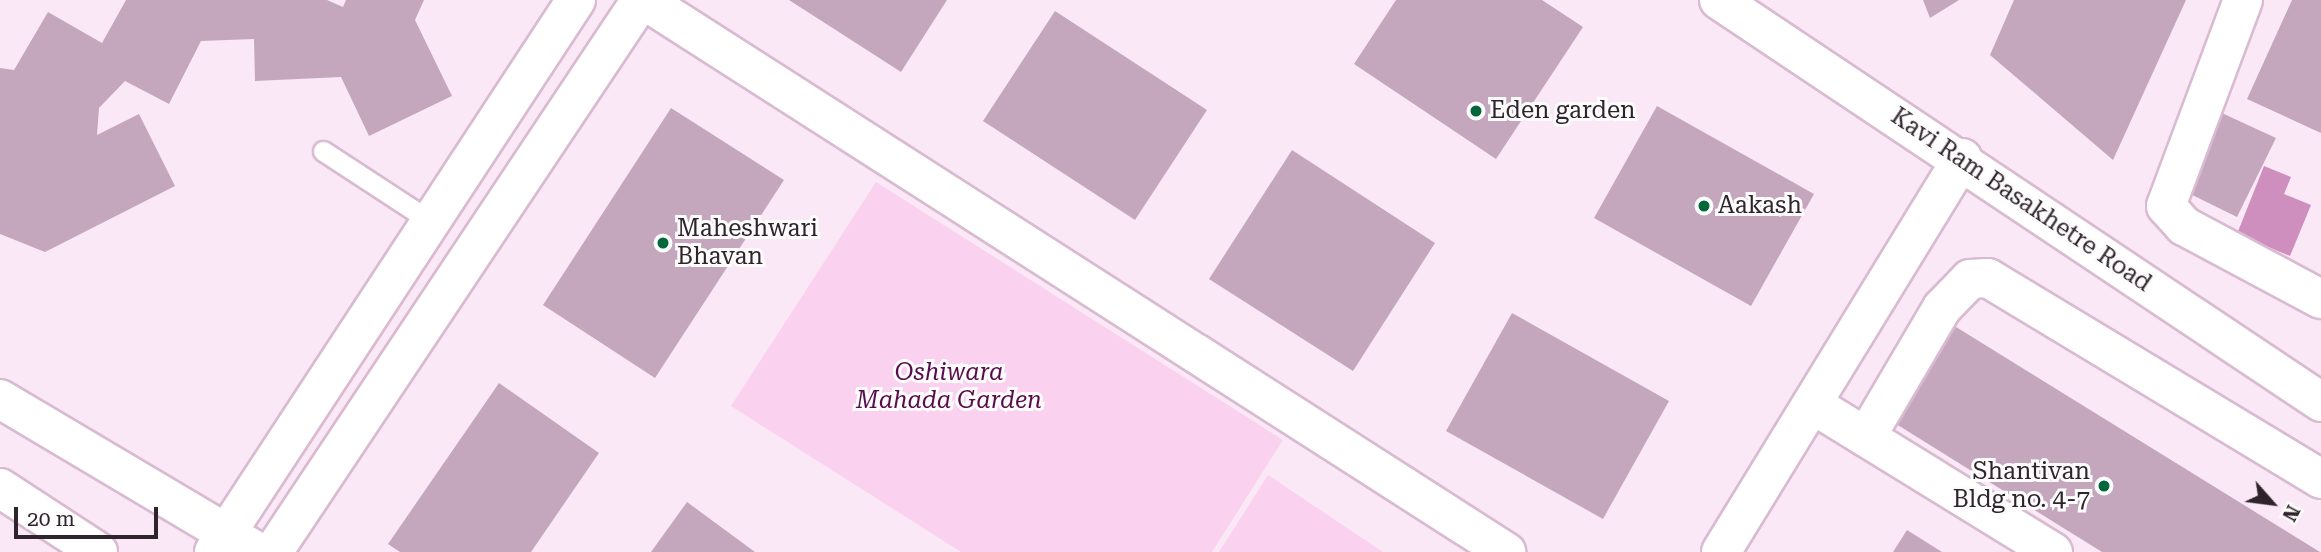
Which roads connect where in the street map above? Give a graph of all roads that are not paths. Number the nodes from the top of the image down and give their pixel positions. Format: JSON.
{"nodes":[{"id":1,"x":576,"y":0,"type":"edge"},
{"id":2,"x":643,"y":0,"type":"edge"},
{"id":3,"x":1719,"y":0,"type":"edge"},
{"id":4,"x":2243,"y":0,"type":"edge"},
{"id":5,"x":323,"y":150,"type":"dead end"},
{"id":6,"x":1962,"y":158,"type":"junction"},
{"id":7,"x":432,"y":222,"type":"junction"},
{"id":8,"x":2321,"y":299,"type":"edge"},
{"id":9,"x":0,"y":399,"type":"edge"},
{"id":10,"x":2321,"y":402,"type":"edge"},
{"id":11,"x":1812,"y":404,"type":"junction"},
{"id":12,"x":1866,"y":437,"type":"junction"},
{"id":13,"x":2321,"y":479,"type":"edge"},
{"id":14,"x":0,"y":488,"type":"edge"},
{"id":15,"x":232,"y":546,"type":"edge"},
{"id":16,"x":98,"y":552,"type":"edge"},
{"id":17,"x":273,"y":552,"type":"edge"},
{"id":18,"x":1506,"y":552,"type":"edge"},
{"id":19,"x":1721,"y":552,"type":"edge"},
{"id":20,"x":2053,"y":552,"type":"edge"}],
"edges":[{"from":1,"to":7,"type":"street"},
{"from":2,"to":17,"type":"street"},
{"from":2,"to":18,"type":"street"},
{"from":3,"to":6,"type":"street","name":"Kavi Ram Basakhetre Road"},
{"from":4,"to":8,"type":"street"},
{"from":5,"to":7,"type":"lane"},
{"from":6,"to":10,"type":"street","name":"Kavi Ram Basakhetre Road"},
{"from":6,"to":11,"type":"street"},
{"from":7,"to":15,"type":"street"},
{"from":9,"to":15,"type":"street"},
{"from":11,"to":12,"type":"street"},
{"from":11,"to":19,"type":"street"},
{"from":12,"to":13,"type":"street"},
{"from":12,"to":20,"type":"street"},
{"from":14,"to":16,"type":"street"}]}
